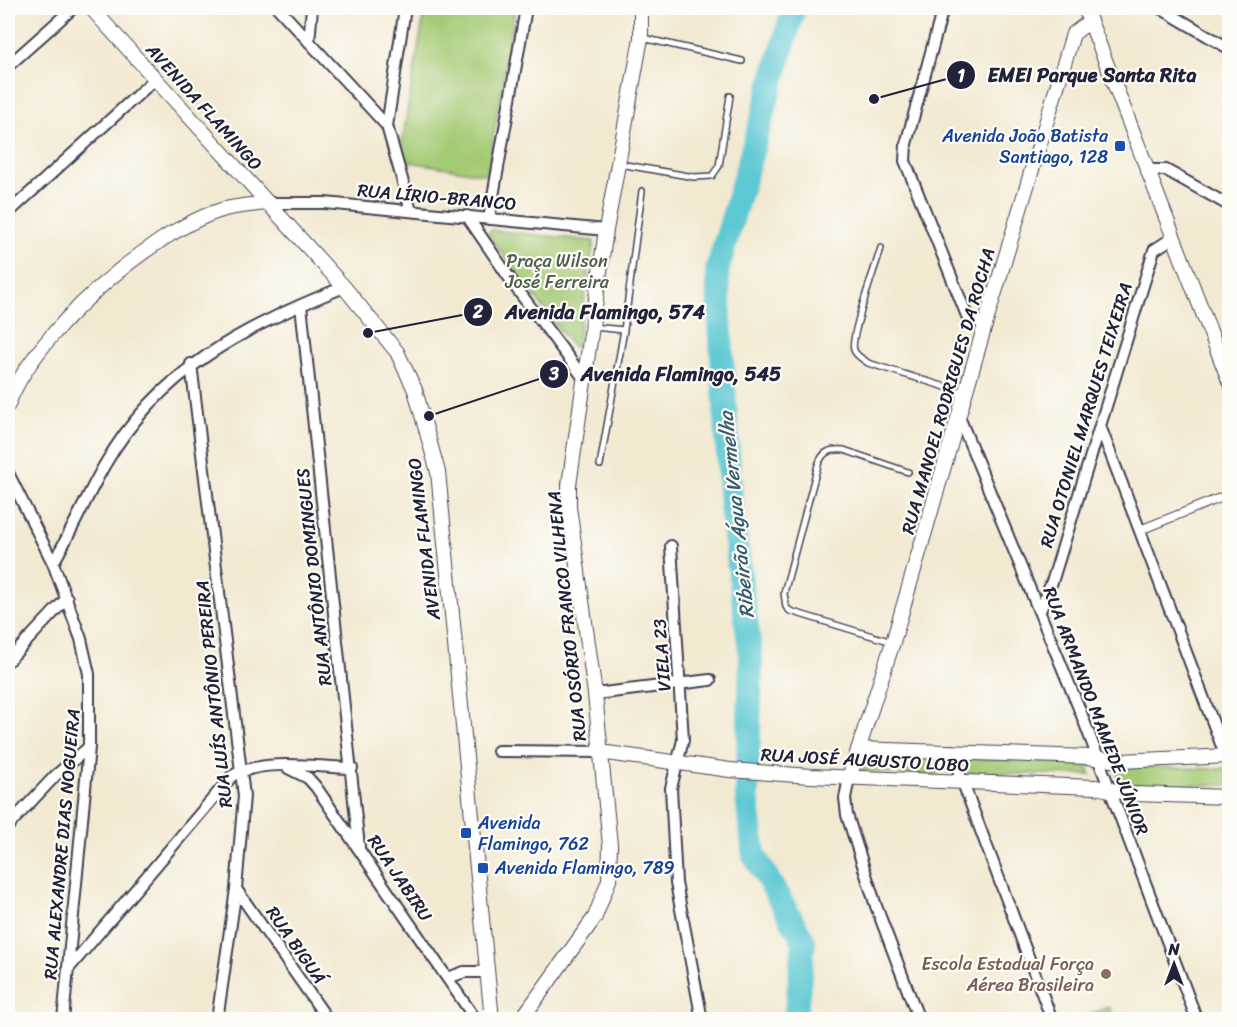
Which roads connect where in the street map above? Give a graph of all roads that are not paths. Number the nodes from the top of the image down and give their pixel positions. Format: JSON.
{"nodes":[{"id":1,"x":73,"y":8,"type":"edge"},
{"id":2,"x":91,"y":8,"type":"edge"},
{"id":3,"x":278,"y":8,"type":"edge"},
{"id":4,"x":312,"y":8,"type":"edge"},
{"id":5,"x":405,"y":8,"type":"edge"},
{"id":6,"x":526,"y":8,"type":"edge"},
{"id":7,"x":641,"y":8,"type":"edge"},
{"id":8,"x":943,"y":8,"type":"edge"},
{"id":9,"x":1160,"y":8,"type":"edge"},
{"id":10,"x":1087,"y":14,"type":"edge"},
{"id":11,"x":641,"y":38,"type":"junction"},
{"id":12,"x":309,"y":42,"type":"junction"},
{"id":13,"x":1230,"y":49,"type":"edge"},
{"id":14,"x":742,"y":61,"type":"dead end"},
{"id":15,"x":8,"y":66,"type":"edge"},
{"id":16,"x":155,"y":79,"type":"junction"},
{"id":17,"x":730,"y":96,"type":"dead end"},
{"id":18,"x":387,"y":126,"type":"junction"},
{"id":19,"x":618,"y":164,"type":"junction"},
{"id":20,"x":1148,"y":170,"type":"junction"},
{"id":21,"x":642,"y":191,"type":"dead end"},
{"id":22,"x":265,"y":203,"type":"junction"},
{"id":23,"x":1230,"y":206,"type":"edge"},
{"id":24,"x":411,"y":211,"type":"junction"},
{"id":25,"x":8,"y":213,"type":"edge"},
{"id":26,"x":467,"y":216,"type":"junction"},
{"id":27,"x":489,"y":219,"type":"junction"},
{"id":28,"x":606,"y":230,"type":"junction"},
{"id":29,"x":1174,"y":237,"type":"junction"},
{"id":30,"x":881,"y":248,"type":"dead end"},
{"id":31,"x":344,"y":287,"type":"junction"},
{"id":32,"x":301,"y":304,"type":"junction"},
{"id":33,"x":985,"y":325,"type":"junction"},
{"id":34,"x":591,"y":327,"type":"junction"},
{"id":35,"x":624,"y":330,"type":"junction"},
{"id":36,"x":191,"y":364,"type":"junction"},
{"id":37,"x":583,"y":377,"type":"junction"},
{"id":38,"x":1230,"y":383,"type":"edge"},
{"id":39,"x":966,"y":393,"type":"junction"},
{"id":40,"x":8,"y":405,"type":"edge"},
{"id":41,"x":959,"y":417,"type":"junction"},
{"id":42,"x":1100,"y":426,"type":"junction"},
{"id":43,"x":600,"y":465,"type":"dead end"},
{"id":44,"x":8,"y":472,"type":"edge"},
{"id":45,"x":908,"y":472,"type":"dead end"},
{"id":46,"x":1230,"y":494,"type":"edge"},
{"id":47,"x":1140,"y":530,"type":"junction"},
{"id":48,"x":672,"y":546,"type":"dead end"},
{"id":49,"x":53,"y":563,"type":"junction"},
{"id":50,"x":68,"y":598,"type":"junction"},
{"id":51,"x":1040,"y":611,"type":"junction"},
{"id":52,"x":893,"y":642,"type":"junction"},
{"id":53,"x":8,"y":661,"type":"edge"},
{"id":54,"x":710,"y":680,"type":"dead end"},
{"id":55,"x":681,"y":683,"type":"junction"},
{"id":56,"x":595,"y":694,"type":"junction"},
{"id":57,"x":89,"y":747,"type":"junction"},
{"id":58,"x":858,"y":749,"type":"junction"},
{"id":59,"x":498,"y":751,"type":"dead end"},
{"id":60,"x":951,"y":751,"type":"junction"},
{"id":61,"x":600,"y":752,"type":"junction"},
{"id":62,"x":1228,"y":756,"type":"edge"},
{"id":63,"x":1098,"y":758,"type":"junction"},
{"id":64,"x":677,"y":763,"type":"junction"},
{"id":65,"x":285,"y":766,"type":"junction"},
{"id":66,"x":352,"y":768,"type":"junction"},
{"id":67,"x":242,"y":770,"type":"junction"},
{"id":68,"x":849,"y":778,"type":"junction"},
{"id":69,"x":964,"y":784,"type":"junction"},
{"id":70,"x":1111,"y":790,"type":"junction"},
{"id":71,"x":1230,"y":797,"type":"edge"},
{"id":72,"x":8,"y":826,"type":"edge"},
{"id":73,"x":359,"y":847,"type":"junction"},
{"id":74,"x":236,"y":889,"type":"junction"},
{"id":75,"x":68,"y":968,"type":"junction"},
{"id":76,"x":487,"y":972,"type":"junction"},
{"id":77,"x":448,"y":978,"type":"junction"},
{"id":78,"x":63,"y":1020,"type":"edge"},
{"id":79,"x":217,"y":1020,"type":"edge"},
{"id":80,"x":328,"y":1020,"type":"edge"},
{"id":81,"x":476,"y":1020,"type":"edge"},
{"id":82,"x":492,"y":1020,"type":"edge"},
{"id":83,"x":521,"y":1020,"type":"edge"},
{"id":84,"x":702,"y":1020,"type":"edge"},
{"id":85,"x":919,"y":1020,"type":"edge"},
{"id":86,"x":1052,"y":1020,"type":"edge"},
{"id":87,"x":1197,"y":1020,"type":"edge"}],
"edges":[{"from":1,"to":15,"type":"street"},
{"from":2,"to":16,"type":"street","name":"AVENIDA FLAMINGO"},
{"from":3,"to":12,"type":"street"},
{"from":4,"to":12,"type":"street"},
{"from":5,"to":18,"type":"street"},
{"from":6,"to":27,"type":"street"},
{"from":7,"to":11,"type":"street","name":"RUA OSÓRIO FRANCO VILHENA"},
{"from":8,"to":33,"type":"street"},
{"from":9,"to":13,"type":"street"},
{"from":10,"to":20,"type":"street"},
{"from":10,"to":33,"type":"street","name":"RUA MANOEL RODRIGUES DA ROCHA"},
{"from":11,"to":14,"type":"lane"},
{"from":11,"to":19,"type":"street","name":"RUA OSÓRIO FRANCO VILHENA"},
{"from":12,"to":18,"type":"street"},
{"from":16,"to":22,"type":"street","name":"AVENIDA FLAMINGO"},
{"from":16,"to":25,"type":"street"},
{"from":17,"to":19,"type":"lane"},
{"from":18,"to":24,"type":"street"},
{"from":19,"to":28,"type":"street","name":"RUA OSÓRIO FRANCO VILHENA"},
{"from":20,"to":23,"type":"street"},
{"from":20,"to":29,"type":"street"},
{"from":21,"to":35,"type":"lane"},
{"from":22,"to":24,"type":"street","name":"RUA LÍRIO-BRANCO"},
{"from":22,"to":31,"type":"street","name":"AVENIDA FLAMINGO"},
{"from":22,"to":40,"type":"street"},
{"from":24,"to":26,"type":"street","name":"RUA LÍRIO-BRANCO"},
{"from":26,"to":27,"type":"street","name":"RUA LÍRIO-BRANCO"},
{"from":26,"to":37,"type":"street"},
{"from":27,"to":28,"type":"street","name":"RUA LÍRIO-BRANCO"},
{"from":28,"to":34,"type":"street","name":"RUA OSÓRIO FRANCO VILHENA"},
{"from":29,"to":38,"type":"street"},
{"from":29,"to":42,"type":"street","name":"RUA OTONIEL MARQUES TEIXEIRA"},
{"from":30,"to":39,"type":"lane"},
{"from":31,"to":32,"type":"street"},
{"from":31,"to":76,"type":"street","name":"AVENIDA FLAMINGO"},
{"from":32,"to":36,"type":"street"},
{"from":32,"to":66,"type":"street","name":"RUA ANTÔNIO DOMINGUES"},
{"from":33,"to":39,"type":"street","name":"RUA MANOEL RODRIGUES DA ROCHA"},
{"from":34,"to":35,"type":"lane"},
{"from":34,"to":37,"type":"street","name":"RUA OSÓRIO FRANCO VILHENA"},
{"from":35,"to":43,"type":"lane"},
{"from":36,"to":49,"type":"street"},
{"from":36,"to":67,"type":"street","name":"RUA LUÍS ANTÔNIO PEREIRA"},
{"from":37,"to":56,"type":"street","name":"RUA OSÓRIO FRANCO VILHENA"},
{"from":39,"to":41,"type":"street","name":"RUA MANOEL RODRIGUES DA ROCHA"},
{"from":41,"to":51,"type":"street","name":"RUA ARMANDO MAMEDE JÚNIOR"},
{"from":41,"to":52,"type":"street","name":"RUA MANOEL RODRIGUES DA ROCHA"},
{"from":42,"to":47,"type":"street"},
{"from":42,"to":51,"type":"street","name":"RUA OTONIEL MARQUES TEIXEIRA"},
{"from":44,"to":49,"type":"street","name":"RUA ALEXANDRE DIAS NOGUEIRA"},
{"from":45,"to":52,"type":"lane"},
{"from":46,"to":47,"type":"street"},
{"from":47,"to":62,"type":"street"},
{"from":48,"to":55,"type":"street","name":"VIELA 23"},
{"from":49,"to":50,"type":"street","name":"RUA ALEXANDRE DIAS NOGUEIRA"},
{"from":50,"to":53,"type":"street"},
{"from":50,"to":57,"type":"street","name":"RUA ALEXANDRE DIAS NOGUEIRA"},
{"from":51,"to":63,"type":"street","name":"RUA ARMANDO MAMEDE JÚNIOR"},
{"from":52,"to":58,"type":"street","name":"RUA MANOEL RODRIGUES DA ROCHA"},
{"from":54,"to":55,"type":"street"},
{"from":55,"to":56,"type":"street"},
{"from":55,"to":64,"type":"street","name":"VIELA 23"},
{"from":56,"to":61,"type":"street","name":"RUA OSÓRIO FRANCO VILHENA"},
{"from":57,"to":72,"type":"street"},
{"from":57,"to":75,"type":"street","name":"RUA ALEXANDRE DIAS NOGUEIRA"},
{"from":58,"to":60,"type":"street","name":"RUA JOSÉ AUGUSTO LOBO"},
{"from":58,"to":68,"type":"street","name":"RUA MANOEL RODRIGUES DA ROCHA"},
{"from":59,"to":61,"type":"street","name":"RUA JOSÉ AUGUSTO LOBO"},
{"from":60,"to":63,"type":"street","name":"RUA JOSÉ AUGUSTO LOBO"},
{"from":60,"to":69,"type":"street"},
{"from":61,"to":64,"type":"street","name":"RUA JOSÉ AUGUSTO LOBO"},
{"from":61,"to":83,"type":"street","name":"RUA OSÓRIO FRANCO VILHENA"},
{"from":62,"to":63,"type":"street","name":"RUA JOSÉ AUGUSTO LOBO"},
{"from":63,"to":70,"type":"street","name":"RUA ARMANDO MAMEDE JÚNIOR"},
{"from":64,"to":68,"type":"street","name":"RUA JOSÉ AUGUSTO LOBO"},
{"from":64,"to":84,"type":"street","name":"VIELA 23"},
{"from":65,"to":66,"type":"street"},
{"from":65,"to":67,"type":"street"},
{"from":65,"to":73,"type":"street","name":"RUA JABIRU"},
{"from":66,"to":73,"type":"street","name":"RUA ANTÔNIO DOMINGUES"},
{"from":67,"to":74,"type":"street","name":"RUA LUÍS ANTÔNIO PEREIRA"},
{"from":67,"to":75,"type":"street"},
{"from":68,"to":69,"type":"street","name":"RUA JOSÉ AUGUSTO LOBO"},
{"from":68,"to":85,"type":"street"},
{"from":69,"to":70,"type":"street","name":"RUA JOSÉ AUGUSTO LOBO"},
{"from":69,"to":86,"type":"street"},
{"from":70,"to":71,"type":"street","name":"RUA JOSÉ AUGUSTO LOBO"},
{"from":70,"to":87,"type":"street","name":"RUA ARMANDO MAMEDE JÚNIOR"},
{"from":73,"to":77,"type":"street","name":"RUA JABIRU"},
{"from":74,"to":79,"type":"street","name":"RUA LUÍS ANTÔNIO PEREIRA"},
{"from":74,"to":80,"type":"street","name":"RUA BIGUÁ"},
{"from":75,"to":78,"type":"street","name":"RUA ALEXANDRE DIAS NOGUEIRA"},
{"from":76,"to":77,"type":"street"},
{"from":76,"to":82,"type":"street","name":"AVENIDA FLAMINGO"},
{"from":77,"to":81,"type":"street","name":"RUA JABIRU"}]}
